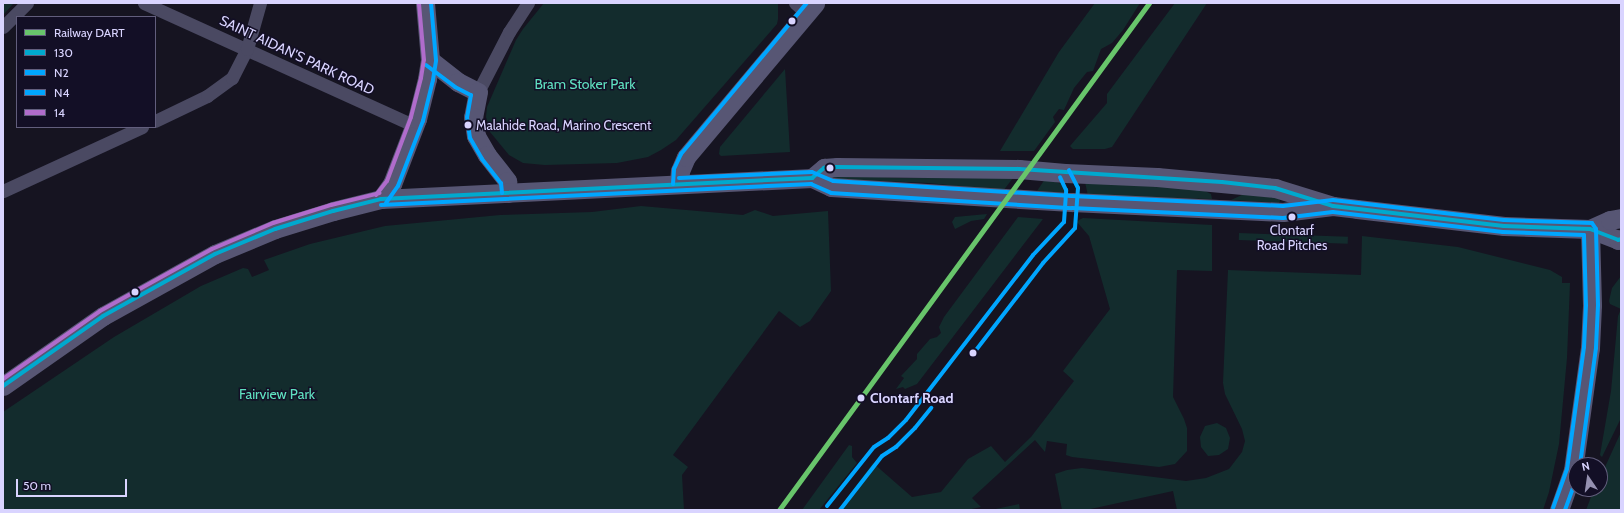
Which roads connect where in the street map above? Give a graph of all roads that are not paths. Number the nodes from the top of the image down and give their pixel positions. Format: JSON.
{"nodes":[{"id":1,"x":27,"y":3,"type":"edge"},
{"id":2,"x":144,"y":3,"type":"edge"},
{"id":3,"x":260,"y":3,"type":"edge"},
{"id":4,"x":425,"y":3,"type":"edge"},
{"id":5,"x":528,"y":3,"type":"edge"},
{"id":6,"x":805,"y":6,"type":"edge"},
{"id":7,"x":3,"y":27,"type":"edge"},
{"id":8,"x":246,"y":49,"type":"junction"},
{"id":9,"x":430,"y":60,"type":"junction"},
{"id":10,"x":478,"y":92,"type":"junction"},
{"id":11,"x":156,"y":121,"type":"edge"},
{"id":12,"x":415,"y":126,"type":"junction"},
{"id":13,"x":140,"y":128,"type":"edge"},
{"id":14,"x":812,"y":178,"type":"junction"},
{"id":15,"x":679,"y":184,"type":"junction"},
{"id":16,"x":3,"y":191,"type":"edge"},
{"id":17,"x":508,"y":192,"type":"junction"},
{"id":18,"x":381,"y":199,"type":"junction"},
{"id":19,"x":1333,"y":206,"type":"junction"},
{"id":20,"x":1621,"y":218,"type":"edge"},
{"id":21,"x":1590,"y":229,"type":"junction"},
{"id":22,"x":1621,"y":239,"type":"edge"},
{"id":23,"x":3,"y":386,"type":"edge"},
{"id":24,"x":1559,"y":510,"type":"edge"}],
"edges":[{"from":1,"to":7,"type":"street"},
{"from":2,"to":8,"type":"street","name":"SAINT AIDAN'S PARK ROAD"},
{"from":3,"to":8,"type":"street"},
{"from":4,"to":9,"type":"main road"},
{"from":5,"to":10,"type":"street"},
{"from":6,"to":15,"type":"main road"},
{"from":8,"to":11,"type":"street"},
{"from":8,"to":12,"type":"street","name":"SAINT AIDAN'S PARK ROAD"},
{"from":9,"to":10,"type":"main road"},
{"from":9,"to":12,"type":"main road"},
{"from":10,"to":17,"type":"main road"},
{"from":12,"to":18,"type":"main road"},
{"from":13,"to":16,"type":"street"},
{"from":14,"to":15,"type":"main road"},
{"from":14,"to":19,"type":"main road"},
{"from":14,"to":19,"type":"main road"},
{"from":15,"to":17,"type":"main road"},
{"from":17,"to":18,"type":"main road"},
{"from":18,"to":23,"type":"main road"},
{"from":19,"to":21,"type":"main road"},
{"from":20,"to":21,"type":"main road"},
{"from":21,"to":22,"type":"main road"},
{"from":21,"to":24,"type":"main road"}]}
